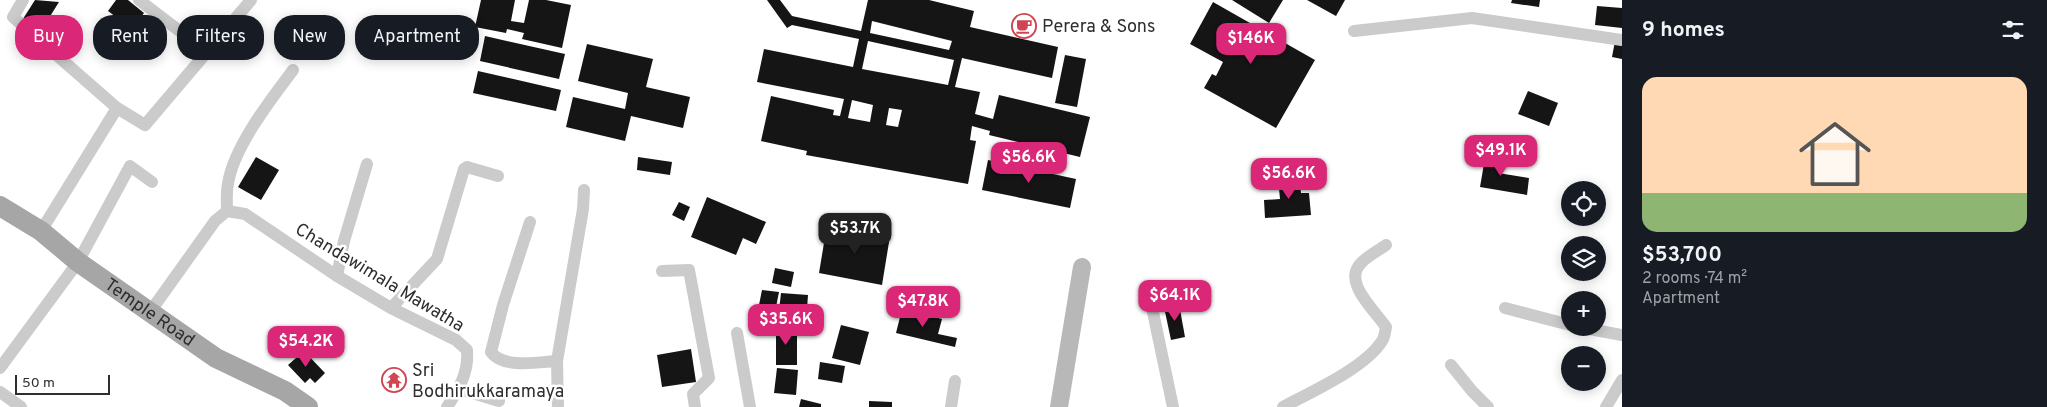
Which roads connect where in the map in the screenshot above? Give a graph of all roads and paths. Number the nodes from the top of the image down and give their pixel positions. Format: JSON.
{"nodes":[{"id":1,"x":23,"y":0,"type":"edge"},
{"id":2,"x":139,"y":0,"type":"edge"},
{"id":3,"x":251,"y":0,"type":"edge"},
{"id":4,"x":238,"y":15,"type":"edge"},
{"id":5,"x":177,"y":29,"type":"edge"},
{"id":6,"x":1354,"y":31,"type":"dead end"},
{"id":7,"x":1622,"y":40,"type":"edge"},
{"id":8,"x":199,"y":60,"type":"edge"},
{"id":9,"x":292,"y":70,"type":"dead end"},
{"id":10,"x":118,"y":108,"type":"junction"},
{"id":11,"x":367,"y":164,"type":"dead end"},
{"id":12,"x":498,"y":176,"type":"dead end"},
{"id":13,"x":152,"y":182,"type":"dead end"},
{"id":14,"x":584,"y":190,"type":"dead end"},
{"id":15,"x":0,"y":206,"type":"edge"},
{"id":16,"x":227,"y":211,"type":"junction"},
{"id":17,"x":530,"y":222,"type":"dead end"},
{"id":18,"x":41,"y":231,"type":"junction"},
{"id":19,"x":1386,"y":245,"type":"dead end"},
{"id":20,"x":78,"y":262,"type":"junction"},
{"id":21,"x":1082,"y":267,"type":"dead end"},
{"id":22,"x":662,"y":271,"type":"dead end"},
{"id":23,"x":336,"y":276,"type":"junction"},
{"id":24,"x":1150,"y":298,"type":"dead end"},
{"id":25,"x":391,"y":308,"type":"junction"},
{"id":26,"x":1505,"y":308,"type":"dead end"},
{"id":27,"x":150,"y":312,"type":"junction"},
{"id":28,"x":1561,"y":323,"type":"edge"},
{"id":29,"x":1606,"y":332,"type":"edge"},
{"id":30,"x":737,"y":333,"type":"dead end"},
{"id":31,"x":1622,"y":335,"type":"edge"},
{"id":32,"x":558,"y":361,"type":"junction"},
{"id":33,"x":1451,"y":365,"type":"dead end"},
{"id":34,"x":0,"y":368,"type":"edge"},
{"id":35,"x":1622,"y":380,"type":"edge"},
{"id":36,"x":955,"y":381,"type":"dead end"},
{"id":37,"x":459,"y":389,"type":"junction"},
{"id":38,"x":0,"y":392,"type":"edge"},
{"id":39,"x":499,"y":401,"type":"dead end"},
{"id":40,"x":21,"y":407,"type":"edge"},
{"id":41,"x":308,"y":407,"type":"edge"},
{"id":42,"x":447,"y":407,"type":"edge"},
{"id":43,"x":558,"y":407,"type":"edge"},
{"id":44,"x":694,"y":407,"type":"edge"},
{"id":45,"x":750,"y":407,"type":"edge"},
{"id":46,"x":951,"y":407,"type":"edge"},
{"id":47,"x":1059,"y":407,"type":"edge"},
{"id":48,"x":1173,"y":407,"type":"edge"},
{"id":49,"x":1283,"y":407,"type":"edge"},
{"id":50,"x":1488,"y":407,"type":"edge"},
{"id":51,"x":1606,"y":407,"type":"edge"}],
"edges":[{"from":1,"to":10,"type":"street"},
{"from":2,"to":5,"type":"street"},
{"from":3,"to":4,"type":"street"},
{"from":6,"to":7,"type":"street"},
{"from":8,"to":10,"type":"street"},
{"from":9,"to":16,"type":"street"},
{"from":10,"to":18,"type":"street"},
{"from":11,"to":23,"type":"street"},
{"from":12,"to":25,"type":"street"},
{"from":13,"to":20,"type":"street"},
{"from":14,"to":32,"type":"street"},
{"from":15,"to":18,"type":"main road","name":"Temple Road"},
{"from":16,"to":23,"type":"street","name":"Chandawimala Mawatha"},
{"from":16,"to":27,"type":"street"},
{"from":17,"to":32,"type":"street"},
{"from":18,"to":20,"type":"main road","name":"Temple Road"},
{"from":19,"to":49,"type":"street"},
{"from":20,"to":27,"type":"main road","name":"Temple Road"},
{"from":20,"to":34,"type":"street"},
{"from":21,"to":47,"type":"street"},
{"from":22,"to":44,"type":"street"},
{"from":23,"to":25,"type":"street","name":"Chandawimala Mawatha"},
{"from":24,"to":48,"type":"street"},
{"from":25,"to":37,"type":"street","name":"Chandawimala Mawatha"},
{"from":26,"to":28,"type":"street"},
{"from":27,"to":41,"type":"main road","name":"Temple Road"},
{"from":29,"to":31,"type":"street"},
{"from":30,"to":45,"type":"street"},
{"from":32,"to":43,"type":"street"},
{"from":33,"to":50,"type":"street"},
{"from":35,"to":51,"type":"street"},
{"from":36,"to":46,"type":"street"},
{"from":37,"to":39,"type":"street"},
{"from":37,"to":42,"type":"street","name":"Chandawimala Mawatha"},
{"from":38,"to":40,"type":"street"}]}
